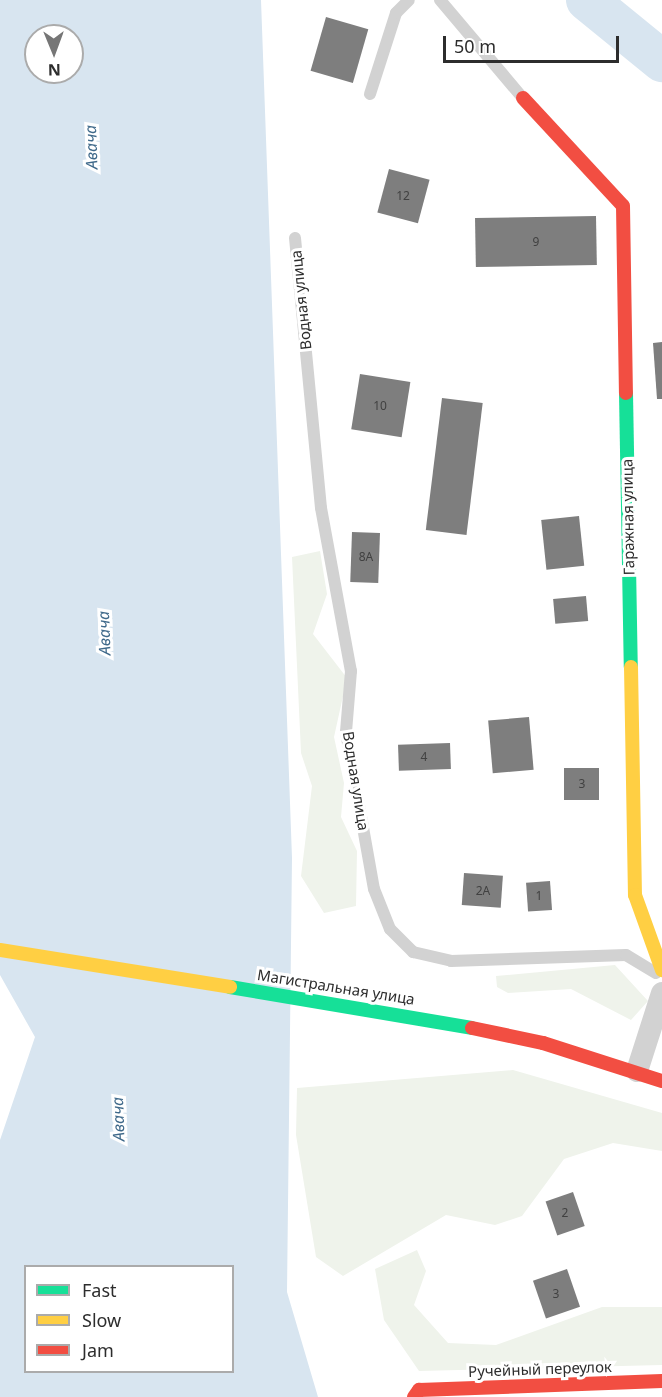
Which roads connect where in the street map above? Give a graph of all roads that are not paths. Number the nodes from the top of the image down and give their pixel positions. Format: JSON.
{"nodes":[{"id":1,"x":409,"y":0,"type":"edge"},
{"id":2,"x":440,"y":0,"type":"edge"},
{"id":3,"x":370,"y":94,"type":"dead end"},
{"id":4,"x":523,"y":98,"type":"joint"},
{"id":5,"x":295,"y":238,"type":"dead end"},
{"id":6,"x":0,"y":950,"type":"edge"},
{"id":7,"x":662,"y":970,"type":"edge"},
{"id":8,"x":662,"y":976,"type":"edge"},
{"id":9,"x":662,"y":993,"type":"edge"},
{"id":10,"x":637,"y":1071,"type":"junction"},
{"id":11,"x":662,"y":1081,"type":"edge"},
{"id":12,"x":662,"y":1381,"type":"edge"},
{"id":13,"x":416,"y":1393,"type":"edge"}],
"edges":[{"from":1,"to":3,"type":"lane"},
{"from":2,"to":4,"type":"lane"},
{"from":4,"to":7,"type":"street","name":"Гаражная улица"},
{"from":5,"to":8,"type":"lane","name":"Водная улица"},
{"from":6,"to":10,"type":"street","name":"Магистральная улица"},
{"from":9,"to":10,"type":"street"},
{"from":10,"to":11,"type":"street","name":"Магистральная улица"},
{"from":12,"to":13,"type":"street","name":"Ручейный переулок"}]}
